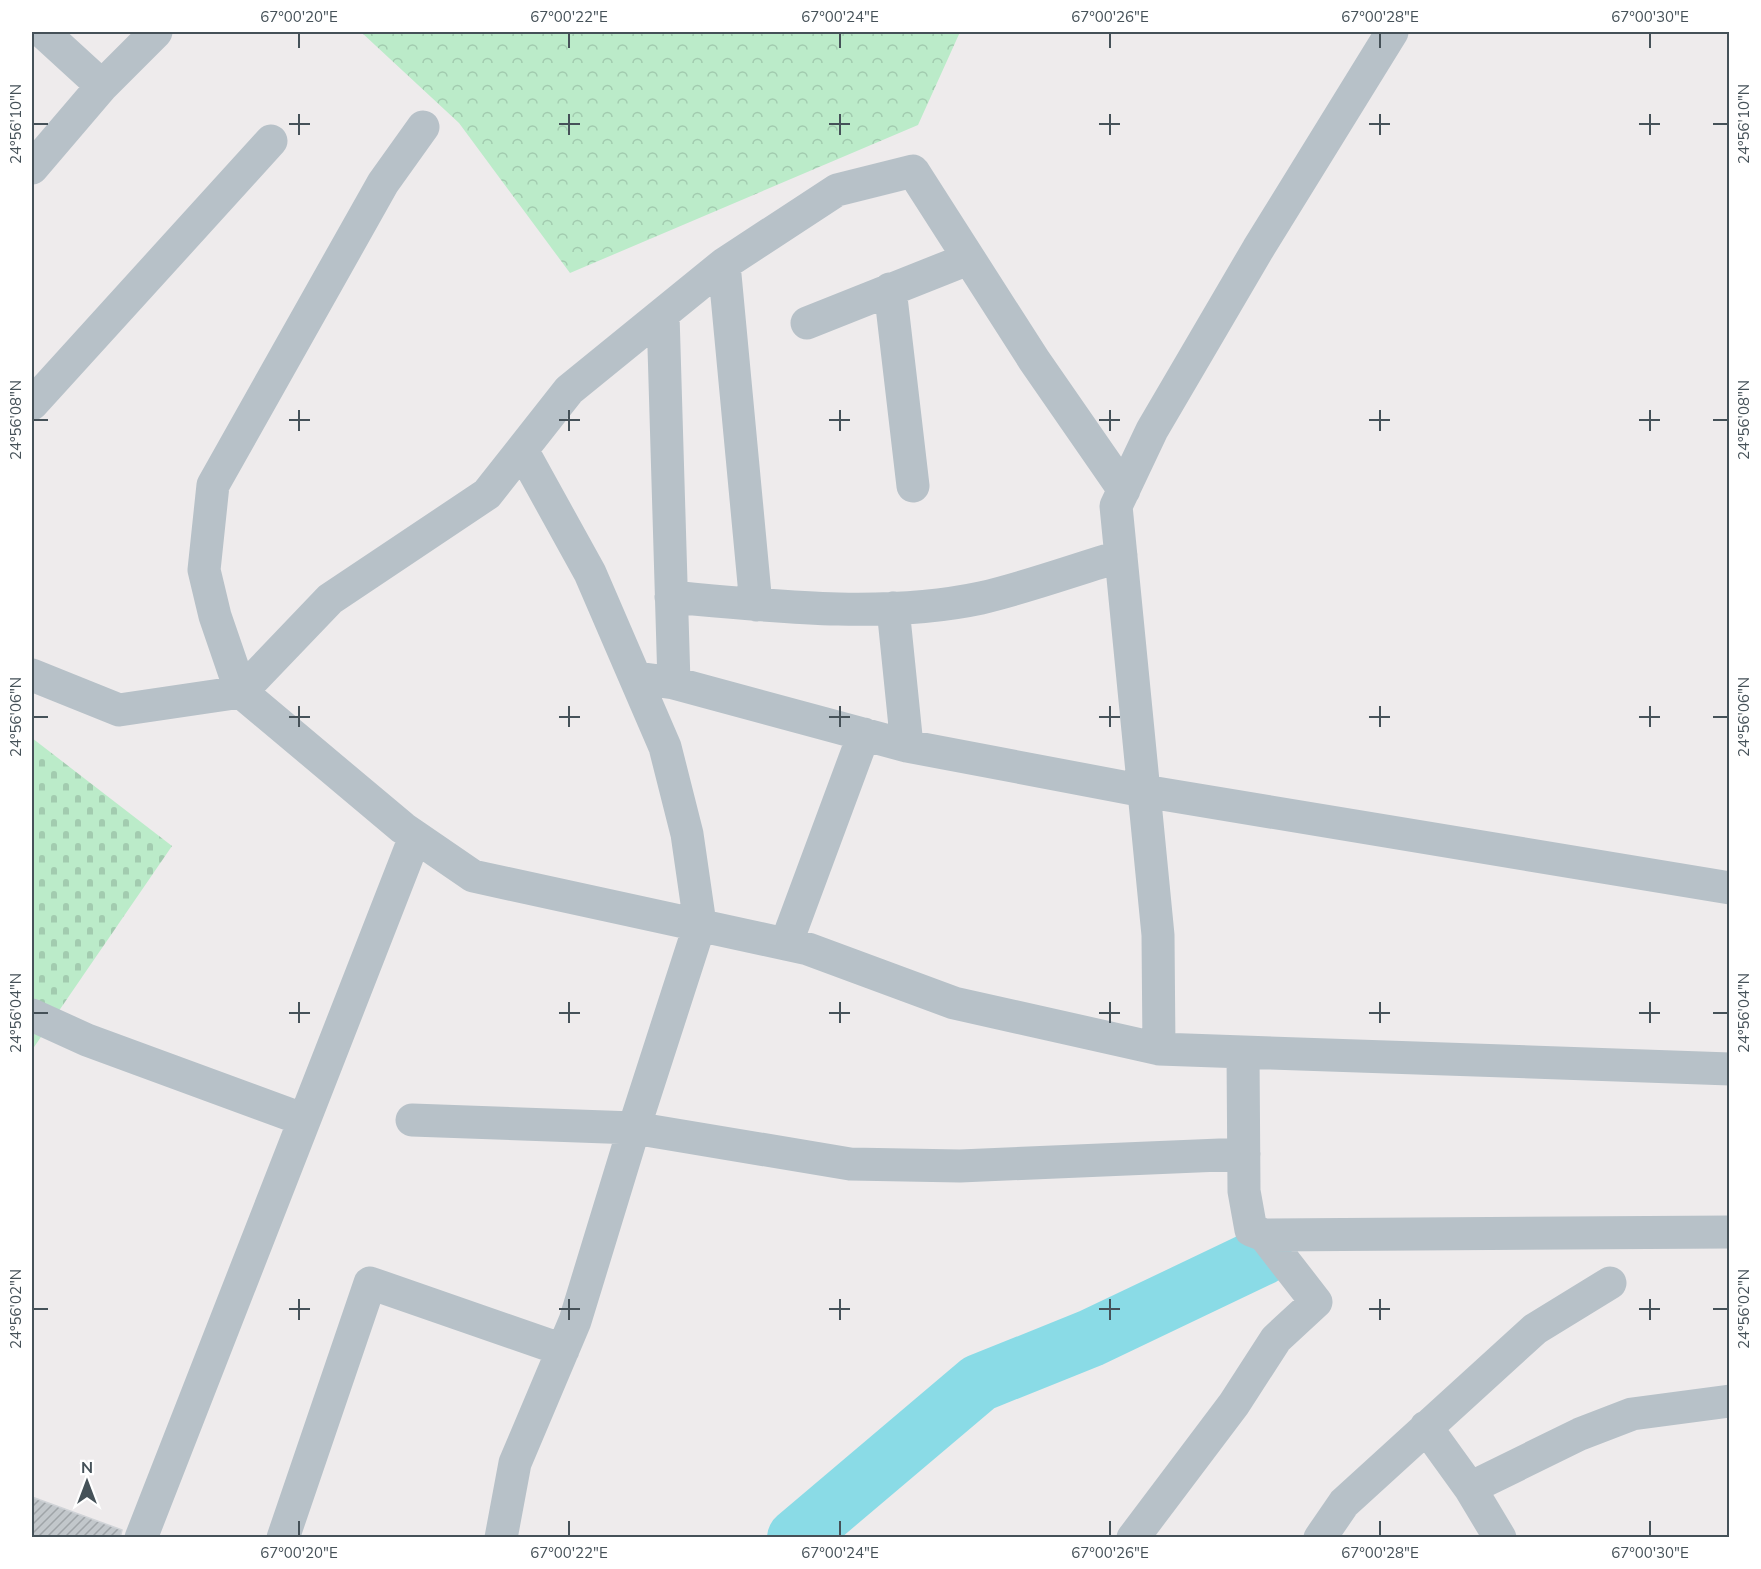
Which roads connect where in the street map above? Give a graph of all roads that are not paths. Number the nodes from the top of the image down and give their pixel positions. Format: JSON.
{"nodes":[{"id":1,"x":43,"y":32,"type":"edge"},
{"id":2,"x":156,"y":32,"type":"edge"},
{"id":3,"x":1392,"y":32,"type":"edge"},
{"id":4,"x":102,"y":86,"type":"junction"},
{"id":5,"x":423,"y":127,"type":"dead end"},
{"id":6,"x":271,"y":141,"type":"dead end"},
{"id":7,"x":32,"y":168,"type":"edge"},
{"id":8,"x":968,"y":259,"type":"junction"},
{"id":9,"x":724,"y":264,"type":"junction"},
{"id":10,"x":890,"y":290,"type":"junction"},
{"id":11,"x":663,"y":315,"type":"junction"},
{"id":12,"x":807,"y":323,"type":"dead end"},
{"id":13,"x":32,"y":404,"type":"edge"},
{"id":14,"x":522,"y":450,"type":"junction"},
{"id":15,"x":913,"y":486,"type":"dead end"},
{"id":16,"x":1124,"y":490,"type":"junction"},
{"id":17,"x":1121,"y":556,"type":"junction"},
{"id":18,"x":671,"y":597,"type":"junction"},
{"id":19,"x":756,"y":605,"type":"junction"},
{"id":20,"x":893,"y":608,"type":"junction"},
{"id":21,"x":32,"y":675,"type":"edge"},
{"id":22,"x":637,"y":678,"type":"junction"},
{"id":23,"x":674,"y":684,"type":"junction"},
{"id":24,"x":241,"y":692,"type":"junction"},
{"id":25,"x":864,"y":734,"type":"junction"},
{"id":26,"x":907,"y":746,"type":"junction"},
{"id":27,"x":1144,"y":791,"type":"junction"},
{"id":28,"x":415,"y":837,"type":"junction"},
{"id":29,"x":1730,"y":888,"type":"edge"},
{"id":30,"x":700,"y":924,"type":"junction"},
{"id":31,"x":786,"y":944,"type":"junction"},
{"id":32,"x":32,"y":1015,"type":"edge"},
{"id":33,"x":1159,"y":1049,"type":"junction"},
{"id":34,"x":1243,"y":1052,"type":"junction"},
{"id":35,"x":1730,"y":1069,"type":"edge"},
{"id":36,"x":302,"y":1119,"type":"junction"},
{"id":37,"x":412,"y":1120,"type":"dead end"},
{"id":38,"x":634,"y":1128,"type":"junction"},
{"id":39,"x":1244,"y":1154,"type":"junction"},
{"id":40,"x":1730,"y":1232,"type":"edge"},
{"id":41,"x":1264,"y":1235,"type":"junction"},
{"id":42,"x":1610,"y":1283,"type":"dead end"},
{"id":43,"x":563,"y":1350,"type":"junction"},
{"id":44,"x":1730,"y":1401,"type":"edge"},
{"id":45,"x":1426,"y":1427,"type":"junction"},
{"id":46,"x":1470,"y":1488,"type":"junction"},
{"id":47,"x":141,"y":1538,"type":"edge"},
{"id":48,"x":283,"y":1538,"type":"edge"},
{"id":49,"x":501,"y":1538,"type":"edge"},
{"id":50,"x":1133,"y":1538,"type":"edge"},
{"id":51,"x":1320,"y":1538,"type":"edge"},
{"id":52,"x":1500,"y":1538,"type":"edge"}],
"edges":[{"from":1,"to":4,"type":"street"},
{"from":2,"to":4,"type":"street"},
{"from":3,"to":16,"type":"street"},
{"from":4,"to":7,"type":"street"},
{"from":5,"to":24,"type":"street"},
{"from":6,"to":13,"type":"street"},
{"from":8,"to":9,"type":"street"},
{"from":8,"to":10,"type":"street"},
{"from":8,"to":16,"type":"street"},
{"from":9,"to":11,"type":"street"},
{"from":9,"to":19,"type":"street"},
{"from":10,"to":12,"type":"street"},
{"from":10,"to":15,"type":"street"},
{"from":11,"to":14,"type":"street"},
{"from":11,"to":18,"type":"street"},
{"from":14,"to":22,"type":"street"},
{"from":14,"to":24,"type":"street"},
{"from":16,"to":17,"type":"street"},
{"from":17,"to":20,"type":"street"},
{"from":17,"to":27,"type":"street"},
{"from":18,"to":19,"type":"street"},
{"from":18,"to":23,"type":"street"},
{"from":19,"to":20,"type":"street"},
{"from":20,"to":26,"type":"street"},
{"from":21,"to":24,"type":"street"},
{"from":22,"to":23,"type":"street"},
{"from":22,"to":30,"type":"street"},
{"from":23,"to":25,"type":"street"},
{"from":24,"to":28,"type":"street"},
{"from":25,"to":26,"type":"street"},
{"from":25,"to":31,"type":"street"},
{"from":26,"to":27,"type":"street"},
{"from":27,"to":29,"type":"street"},
{"from":27,"to":33,"type":"street"},
{"from":28,"to":30,"type":"street"},
{"from":28,"to":36,"type":"street"},
{"from":30,"to":31,"type":"street"},
{"from":30,"to":38,"type":"street"},
{"from":31,"to":33,"type":"street"},
{"from":32,"to":36,"type":"street"},
{"from":33,"to":34,"type":"street"},
{"from":34,"to":35,"type":"street"},
{"from":34,"to":39,"type":"street"},
{"from":36,"to":47,"type":"street"},
{"from":37,"to":38,"type":"street"},
{"from":38,"to":39,"type":"street"},
{"from":38,"to":43,"type":"street"},
{"from":39,"to":41,"type":"street"},
{"from":40,"to":41,"type":"street"},
{"from":41,"to":50,"type":"street"},
{"from":42,"to":45,"type":"street"},
{"from":43,"to":48,"type":"street"},
{"from":43,"to":49,"type":"street"},
{"from":44,"to":46,"type":"street"},
{"from":45,"to":46,"type":"street"},
{"from":45,"to":51,"type":"street"},
{"from":46,"to":52,"type":"street"}]}
